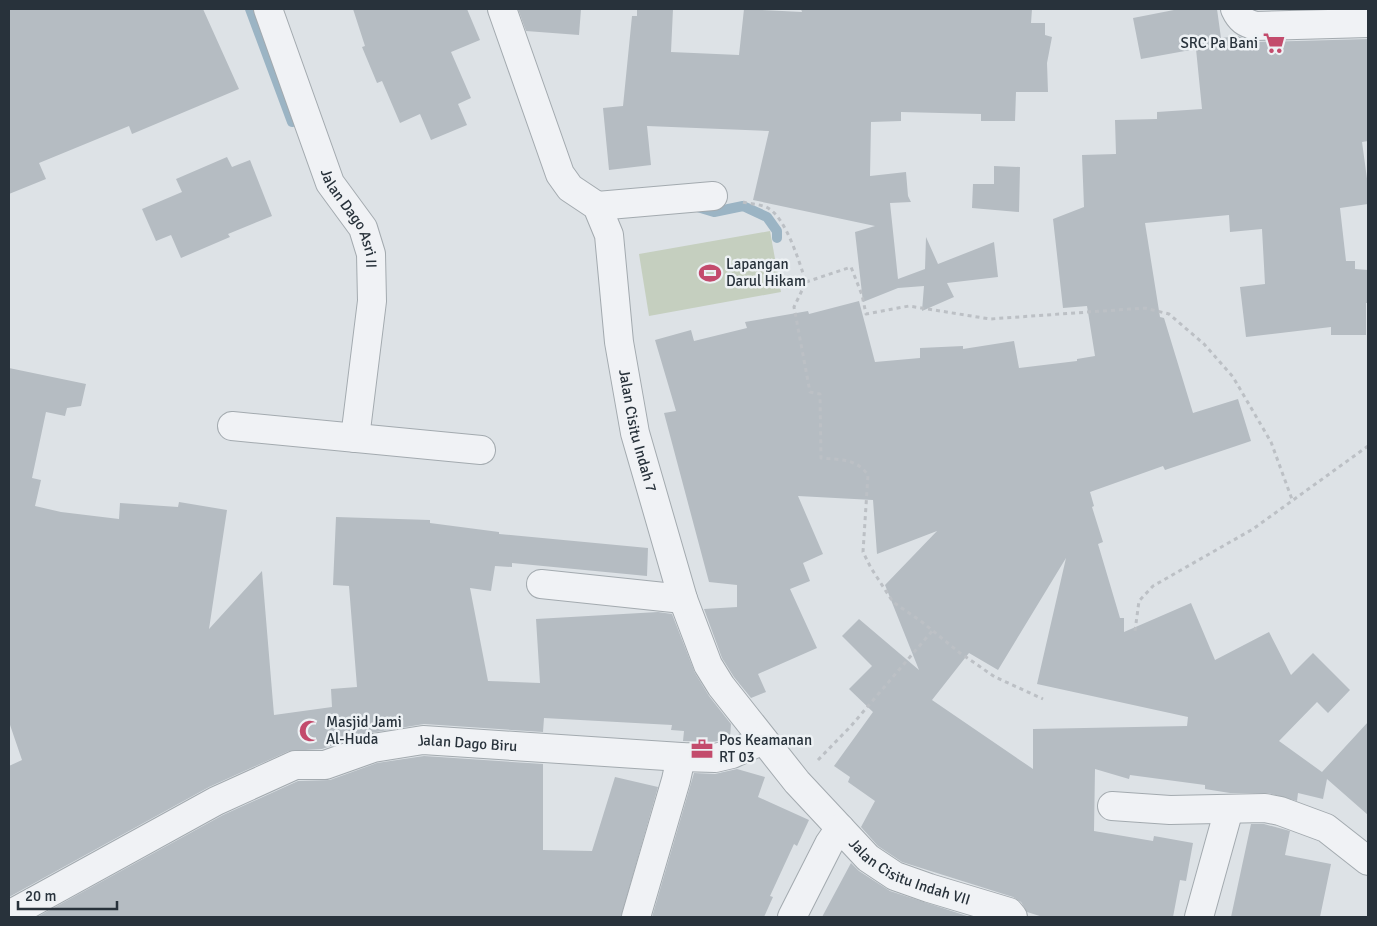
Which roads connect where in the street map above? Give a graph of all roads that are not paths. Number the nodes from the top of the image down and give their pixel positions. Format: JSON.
{"nodes":[{"id":1,"x":268,"y":9,"type":"edge"},
{"id":2,"x":502,"y":9,"type":"edge"},
{"id":3,"x":1235,"y":9,"type":"edge"},
{"id":4,"x":1368,"y":23,"type":"edge"},
{"id":5,"x":713,"y":196,"type":"road end"},
{"id":6,"x":597,"y":206,"type":"junction"},
{"id":7,"x":232,"y":426,"type":"dead end"},
{"id":8,"x":355,"y":438,"type":"junction"},
{"id":9,"x":481,"y":450,"type":"dead end"},
{"id":10,"x":541,"y":584,"type":"dead end"},
{"id":11,"x":683,"y":599,"type":"junction"},
{"id":12,"x":763,"y":740,"type":"junction"},
{"id":13,"x":680,"y":757,"type":"junction"},
{"id":14,"x":1112,"y":806,"type":"dead end"},
{"id":15,"x":1229,"y":809,"type":"junction"},
{"id":16,"x":840,"y":828,"type":"junction"},
{"id":17,"x":1368,"y":861,"type":"edge"},
{"id":18,"x":22,"y":913,"type":"edge"},
{"id":19,"x":636,"y":917,"type":"edge"},
{"id":20,"x":792,"y":917,"type":"edge"},
{"id":21,"x":1013,"y":917,"type":"edge"},
{"id":22,"x":1198,"y":917,"type":"edge"}],
"edges":[{"from":1,"to":8,"type":"street","name":"Jalan Dago Asri II"},
{"from":2,"to":6,"type":"street"},
{"from":3,"to":4,"type":"street"},
{"from":5,"to":6,"type":"street"},
{"from":6,"to":11,"type":"street","name":"Jalan Cisitu Indah 7"},
{"from":7,"to":8,"type":"street"},
{"from":8,"to":9,"type":"street"},
{"from":10,"to":11,"type":"street"},
{"from":11,"to":12,"type":"street","name":"Jalan Cisitu Indah 7"},
{"from":12,"to":13,"type":"street","name":"Jalan Dago Biru"},
{"from":12,"to":16,"type":"street","name":"Jalan Cisitu Indah 7"},
{"from":13,"to":18,"type":"street","name":"Jalan Dago Biru"},
{"from":13,"to":19,"type":"street"},
{"from":14,"to":15,"type":"street"},
{"from":15,"to":17,"type":"street"},
{"from":15,"to":22,"type":"street"},
{"from":16,"to":20,"type":"street"},
{"from":16,"to":21,"type":"street","name":"Jalan Cisitu Indah VII"}]}
